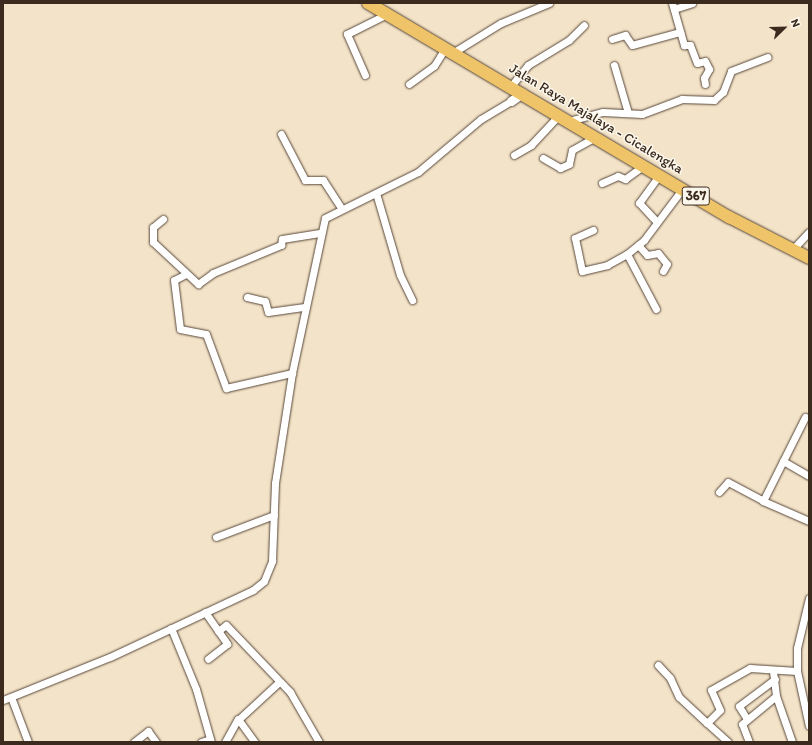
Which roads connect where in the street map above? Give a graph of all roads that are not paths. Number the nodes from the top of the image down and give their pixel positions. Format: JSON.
{"nodes":[{"id":1,"x":368,"y":3,"type":"edge"},
{"id":2,"x":549,"y":3,"type":"edge"},
{"id":3,"x":692,"y":3,"type":"edge"},
{"id":4,"x":673,"y":6,"type":"edge"},
{"id":5,"x":387,"y":14,"type":"junction"},
{"id":6,"x":584,"y":25,"type":"dead end"},
{"id":7,"x":680,"y":32,"type":"junction"},
{"id":8,"x":612,"y":39,"type":"dead end"},
{"id":9,"x":450,"y":50,"type":"junction"},
{"id":10,"x":767,"y":57,"type":"dead end"},
{"id":11,"x":614,"y":65,"type":"dead end"},
{"id":12,"x":365,"y":75,"type":"dead end"},
{"id":13,"x":410,"y":84,"type":"dead end"},
{"id":14,"x":705,"y":84,"type":"dead end"},
{"id":15,"x":511,"y":86,"type":"junction"},
{"id":16,"x":522,"y":93,"type":"junction"},
{"id":17,"x":511,"y":101,"type":"joint"},
{"id":18,"x":628,"y":113,"type":"junction"},
{"id":19,"x":572,"y":123,"type":"junction"},
{"id":20,"x":281,"y":134,"type":"dead end"},
{"id":21,"x":595,"y":136,"type":"junction"},
{"id":22,"x":514,"y":155,"type":"dead end"},
{"id":23,"x":543,"y":158,"type":"dead end"},
{"id":24,"x":643,"y":166,"type":"junction"},
{"id":25,"x":659,"y":175,"type":"junction"},
{"id":26,"x":602,"y":183,"type":"dead end"},
{"id":27,"x":683,"y":188,"type":"junction"},
{"id":28,"x":376,"y":193,"type":"junction"},
{"id":29,"x":341,"y":208,"type":"junction"},
{"id":30,"x":163,"y":220,"type":"dead end"},
{"id":31,"x":656,"y":221,"type":"junction"},
{"id":32,"x":593,"y":230,"type":"dead end"},
{"id":33,"x":809,"y":232,"type":"edge"},
{"id":34,"x":320,"y":233,"type":"junction"},
{"id":35,"x":638,"y":246,"type":"junction"},
{"id":36,"x":793,"y":249,"type":"junction"},
{"id":37,"x":627,"y":254,"type":"junction"},
{"id":38,"x":809,"y":258,"type":"edge"},
{"id":39,"x":663,"y":271,"type":"dead end"},
{"id":40,"x":186,"y":274,"type":"junction"},
{"id":41,"x":247,"y":298,"type":"dead end"},
{"id":42,"x":412,"y":300,"type":"dead end"},
{"id":43,"x":305,"y":307,"type":"junction"},
{"id":44,"x":656,"y":309,"type":"dead end"},
{"id":45,"x":292,"y":373,"type":"junction"},
{"id":46,"x":808,"y":416,"type":"edge"},
{"id":47,"x":783,"y":460,"type":"junction"},
{"id":48,"x":809,"y":476,"type":"edge"},
{"id":49,"x":719,"y":492,"type":"dead end"},
{"id":50,"x":763,"y":501,"type":"junction"},
{"id":51,"x":274,"y":515,"type":"junction"},
{"id":52,"x":809,"y":521,"type":"edge"},
{"id":53,"x":216,"y":537,"type":"dead end"},
{"id":54,"x":808,"y":602,"type":"edge"},
{"id":55,"x":205,"y":612,"type":"junction"},
{"id":56,"x":171,"y":628,"type":"junction"},
{"id":57,"x":218,"y":631,"type":"junction"},
{"id":58,"x":208,"y":659,"type":"dead end"},
{"id":59,"x":658,"y":665,"type":"dead end"},
{"id":60,"x":773,"y":670,"type":"junction"},
{"id":61,"x":797,"y":671,"type":"junction"},
{"id":62,"x":775,"y":679,"type":"junction"},
{"id":63,"x":280,"y":682,"type":"junction"},
{"id":64,"x":11,"y":696,"type":"junction"},
{"id":65,"x":776,"y":696,"type":"junction"},
{"id":66,"x":3,"y":700,"type":"edge"},
{"id":67,"x":239,"y":718,"type":"junction"},
{"id":68,"x":747,"y":719,"type":"junction"},
{"id":69,"x":707,"y":723,"type":"junction"},
{"id":70,"x":809,"y":726,"type":"edge"},
{"id":71,"x":210,"y":740,"type":"edge"},
{"id":72,"x":28,"y":742,"type":"edge"},
{"id":73,"x":134,"y":742,"type":"edge"},
{"id":74,"x":156,"y":742,"type":"edge"},
{"id":75,"x":201,"y":742,"type":"edge"},
{"id":76,"x":225,"y":742,"type":"edge"},
{"id":77,"x":255,"y":742,"type":"edge"},
{"id":78,"x":319,"y":742,"type":"edge"},
{"id":79,"x":728,"y":742,"type":"edge"},
{"id":80,"x":749,"y":742,"type":"edge"},
{"id":81,"x":792,"y":742,"type":"edge"}],
"edges":[{"from":1,"to":5,"type":"main road","name":"Jalan Raya Majalaya - Cicalengka","number":"367"},
{"from":2,"to":9,"type":"street"},
{"from":3,"to":4,"type":"street"},
{"from":4,"to":7,"type":"street"},
{"from":5,"to":9,"type":"main road","name":"Jalan Raya Majalaya - Cicalengka","number":"367"},
{"from":5,"to":12,"type":"street"},
{"from":6,"to":15,"type":"street"},
{"from":7,"to":8,"type":"street"},
{"from":7,"to":14,"type":"street"},
{"from":9,"to":13,"type":"street"},
{"from":9,"to":15,"type":"main road","name":"Jalan Raya Majalaya - Cicalengka","number":"367"},
{"from":10,"to":18,"type":"street"},
{"from":11,"to":18,"type":"street"},
{"from":15,"to":16,"type":"main road","name":"Jalan Raya Majalaya - Cicalengka","number":"367"},
{"from":16,"to":17,"type":"street"},
{"from":16,"to":19,"type":"main road","name":"Jalan Raya Majalaya - Cicalengka","number":"367"},
{"from":17,"to":28,"type":"street"},
{"from":18,"to":19,"type":"street"},
{"from":19,"to":21,"type":"main road","name":"Jalan Raya Majalaya - Cicalengka","number":"367"},
{"from":19,"to":22,"type":"street"},
{"from":20,"to":29,"type":"street"},
{"from":21,"to":23,"type":"street"},
{"from":21,"to":24,"type":"main road","name":"Jalan Raya Majalaya - Cicalengka","number":"367"},
{"from":24,"to":25,"type":"main road","name":"Jalan Raya Majalaya - Cicalengka","number":"367"},
{"from":24,"to":26,"type":"street"},
{"from":25,"to":27,"type":"main road","name":"Jalan Raya Majalaya - Cicalengka","number":"367"},
{"from":25,"to":31,"type":"street"},
{"from":27,"to":31,"type":"street"},
{"from":27,"to":36,"type":"main road","name":"Jalan Raya Majalaya - Cicalengka","number":"367"},
{"from":28,"to":29,"type":"street"},
{"from":28,"to":42,"type":"street"},
{"from":29,"to":34,"type":"street"},
{"from":30,"to":40,"type":"street"},
{"from":31,"to":35,"type":"street"},
{"from":32,"to":37,"type":"street"},
{"from":33,"to":36,"type":"street"},
{"from":34,"to":40,"type":"street"},
{"from":34,"to":43,"type":"street"},
{"from":35,"to":37,"type":"street"},
{"from":35,"to":39,"type":"street"},
{"from":36,"to":38,"type":"main road","name":"Jalan Raya Majalaya - Cicalengka","number":"367"},
{"from":37,"to":44,"type":"street"},
{"from":40,"to":45,"type":"street"},
{"from":41,"to":43,"type":"street"},
{"from":43,"to":45,"type":"street"},
{"from":45,"to":51,"type":"street"},
{"from":46,"to":47,"type":"street"},
{"from":47,"to":48,"type":"street"},
{"from":47,"to":50,"type":"street"},
{"from":49,"to":50,"type":"street"},
{"from":50,"to":52,"type":"street"},
{"from":51,"to":53,"type":"street"},
{"from":51,"to":55,"type":"street"},
{"from":54,"to":61,"type":"street"},
{"from":55,"to":56,"type":"street"},
{"from":55,"to":57,"type":"street"},
{"from":56,"to":64,"type":"street"},
{"from":56,"to":71,"type":"street"},
{"from":57,"to":58,"type":"street"},
{"from":57,"to":63,"type":"street"},
{"from":59,"to":69,"type":"street"},
{"from":60,"to":61,"type":"street"},
{"from":60,"to":62,"type":"street"},
{"from":60,"to":69,"type":"street"},
{"from":61,"to":70,"type":"street"},
{"from":62,"to":65,"type":"street"},
{"from":62,"to":68,"type":"street"},
{"from":63,"to":67,"type":"street"},
{"from":63,"to":78,"type":"street"},
{"from":64,"to":66,"type":"street"},
{"from":64,"to":72,"type":"street"},
{"from":65,"to":68,"type":"street"},
{"from":65,"to":81,"type":"street"},
{"from":67,"to":76,"type":"street"},
{"from":67,"to":77,"type":"street"},
{"from":68,"to":80,"type":"street"},
{"from":69,"to":79,"type":"street"},
{"from":71,"to":75,"type":"street"},
{"from":73,"to":74,"type":"street"}]}
